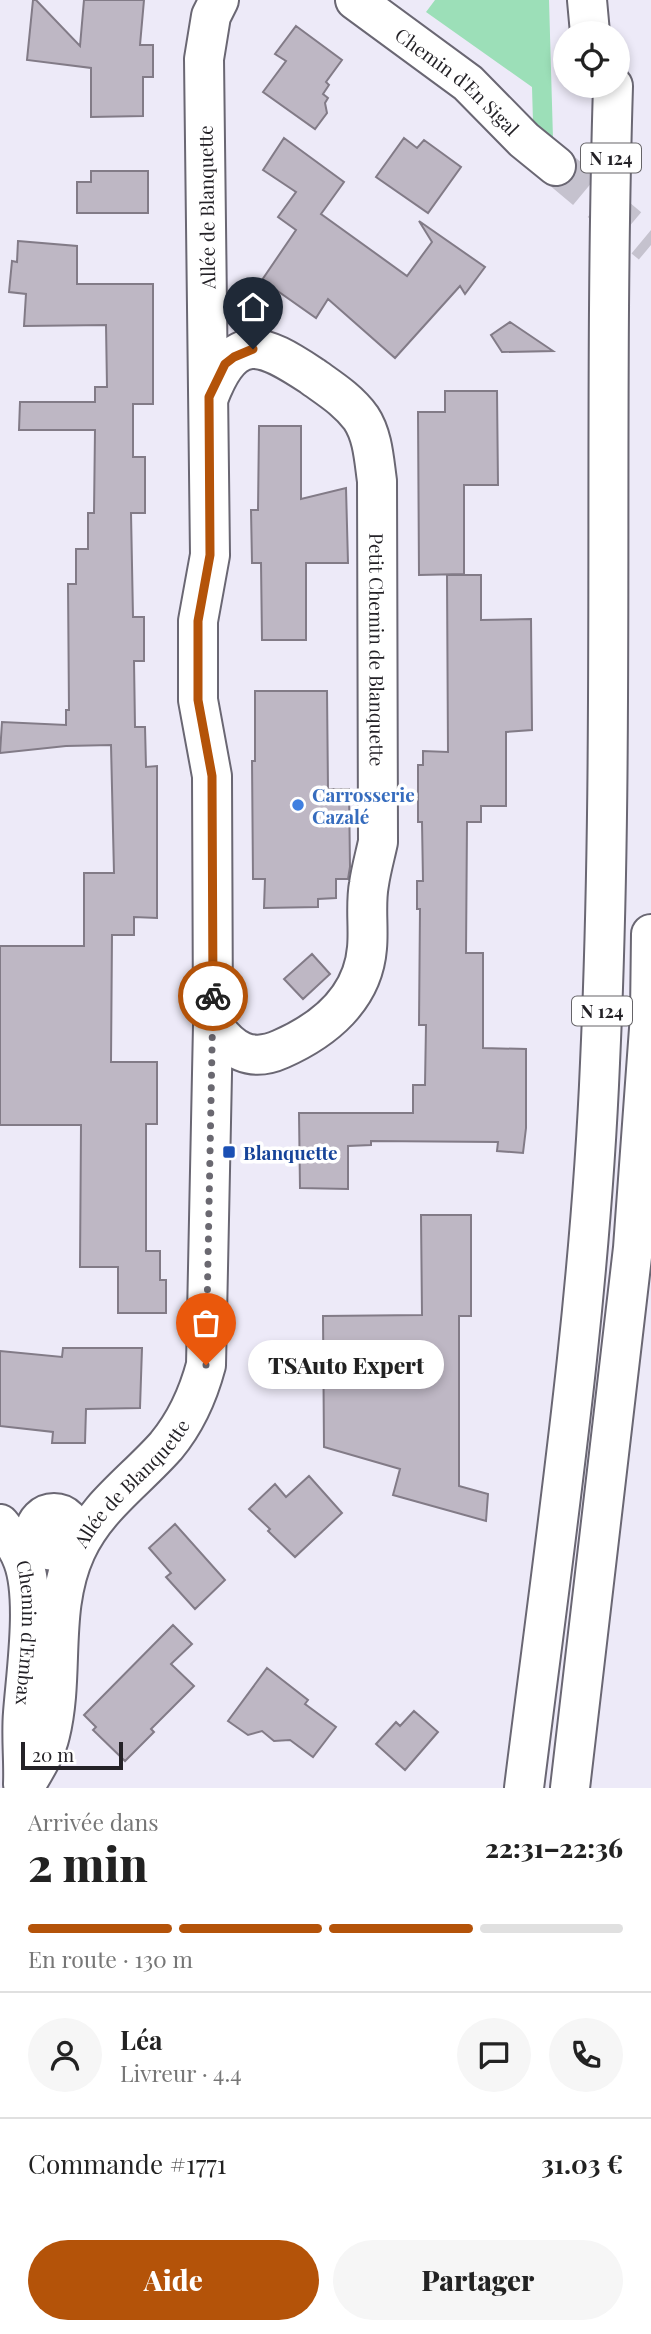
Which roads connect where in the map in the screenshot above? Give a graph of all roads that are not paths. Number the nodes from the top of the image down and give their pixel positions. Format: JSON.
{"nodes":[{"id":1,"x":219,"y":0,"type":"edge"},
{"id":2,"x":355,"y":0,"type":"edge"},
{"id":3,"x":587,"y":0,"type":"edge"},
{"id":4,"x":615,"y":0,"type":"edge"},
{"id":5,"x":589,"y":21,"type":"edge"},
{"id":6,"x":614,"y":21,"type":"edge"},
{"id":7,"x":596,"y":98,"type":"edge"},
{"id":8,"x":613,"y":98,"type":"edge"},
{"id":9,"x":556,"y":166,"type":"tunnel mouth"},
{"id":10,"x":608,"y":231,"type":"junction"},
{"id":11,"x":209,"y":397,"type":"junction"},
{"id":12,"x":651,"y":934,"type":"edge"},
{"id":13,"x":213,"y":1025,"type":"junction"},
{"id":14,"x":41,"y":1543,"type":"edge"},
{"id":15,"x":0,"y":1783,"type":"edge"},
{"id":16,"x":13,"y":1788,"type":"edge"},
{"id":17,"x":24,"y":1788,"type":"edge"},
{"id":18,"x":524,"y":1788,"type":"edge"},
{"id":19,"x":570,"y":1788,"type":"edge"}],
"edges":[{"from":1,"to":11,"type":"main road","name":"Allée de Blanquette"},
{"from":2,"to":9,"type":"main road","name":"Chemin d'En Sigal"},
{"from":3,"to":5,"type":"main road"},
{"from":4,"to":6,"type":"main road"},
{"from":7,"to":10,"type":"main road"},
{"from":8,"to":10,"type":"main road","number":"N 124"},
{"from":10,"to":18,"type":"main road","number":"N 124"},
{"from":11,"to":13,"type":"main road","name":"Allée de Blanquette"},
{"from":11,"to":13,"type":"main road","name":"Petit Chemin de Blanquette"},
{"from":12,"to":19,"type":"main road","number":"N 124"},
{"from":13,"to":14,"type":"main road","name":"Allée de Blanquette"},
{"from":14,"to":17,"type":"main road","name":"Allée de Blanquette"},
{"from":15,"to":16,"type":"main road"}]}
